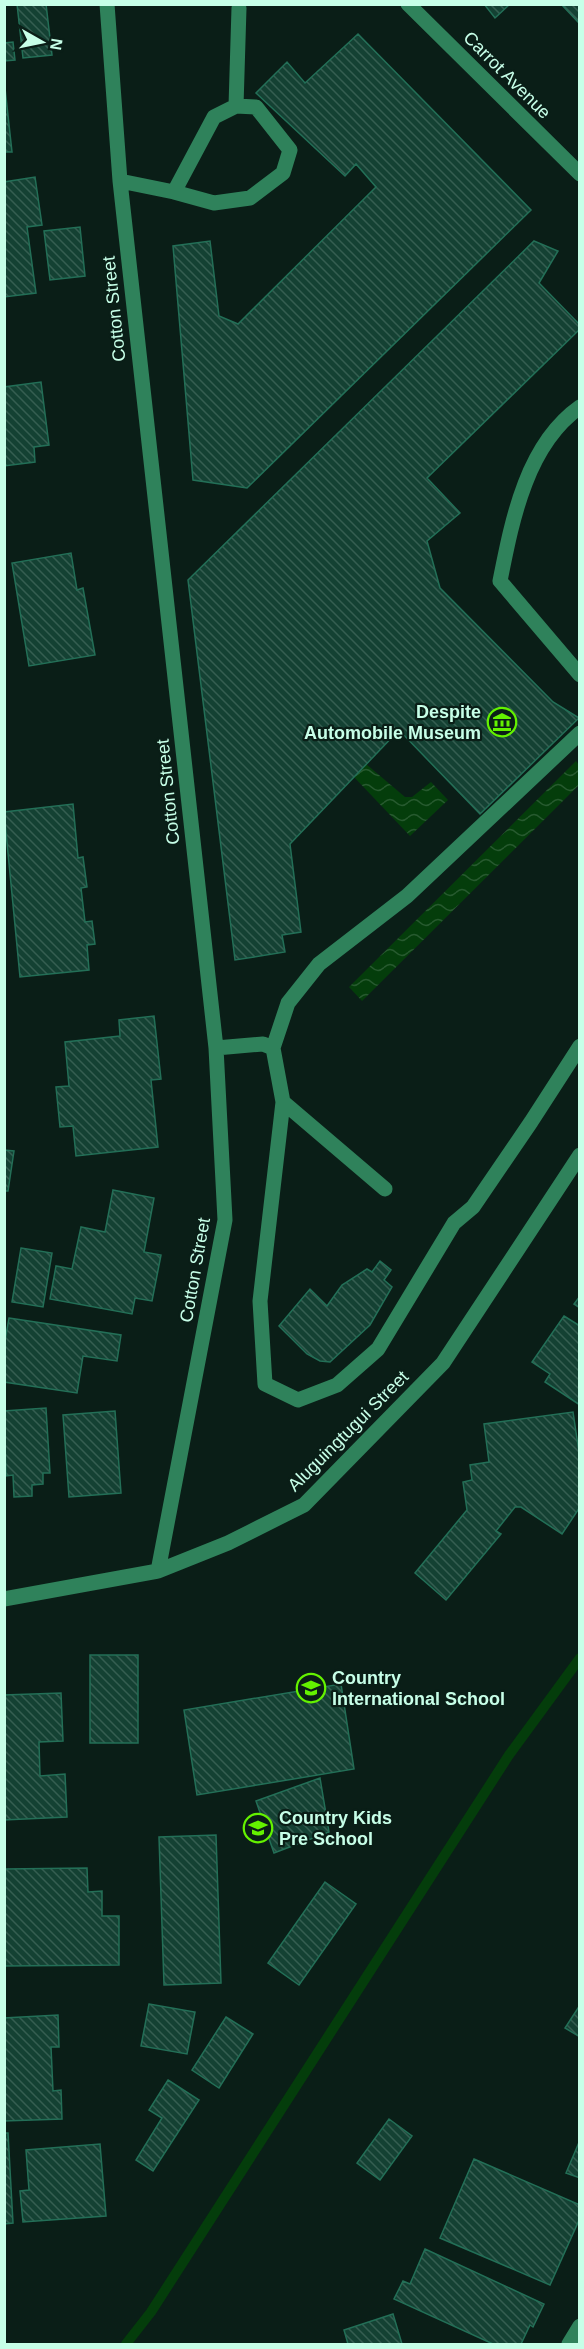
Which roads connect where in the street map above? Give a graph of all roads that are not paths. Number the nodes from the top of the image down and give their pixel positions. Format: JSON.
{"nodes":[{"id":1,"x":107,"y":4,"type":"edge"},
{"id":2,"x":408,"y":4,"type":"edge"},
{"id":3,"x":239,"y":8,"type":"dead end"},
{"id":4,"x":236,"y":106,"type":"junction"},
{"id":5,"x":579,"y":174,"type":"edge"},
{"id":6,"x":120,"y":181,"type":"junction"},
{"id":7,"x":174,"y":192,"type":"junction"},
{"id":8,"x":579,"y":407,"type":"edge"},
{"id":9,"x":579,"y":675,"type":"edge"},
{"id":10,"x":579,"y":733,"type":"edge"},
{"id":11,"x":579,"y":1046,"type":"edge"},
{"id":12,"x":216,"y":1048,"type":"junction"},
{"id":13,"x":273,"y":1048,"type":"junction"},
{"id":14,"x":283,"y":1102,"type":"junction"},
{"id":15,"x":579,"y":1155,"type":"edge"},
{"id":16,"x":385,"y":1190,"type":"dead end"},
{"id":17,"x":158,"y":1571,"type":"junction"},
{"id":18,"x":4,"y":1599,"type":"edge"},
{"id":19,"x":579,"y":2326,"type":"edge"},
{"id":20,"x":569,"y":2344,"type":"edge"}],
"edges":[{"from":1,"to":6,"type":"street","name":"Cotton Street"},
{"from":2,"to":5,"type":"street","name":"Carrot Avenue"},
{"from":3,"to":4,"type":"street"},
{"from":4,"to":7,"type":"street"},
{"from":4,"to":7,"type":"street"},
{"from":6,"to":7,"type":"street"},
{"from":6,"to":12,"type":"street","name":"Cotton Street"},
{"from":8,"to":9,"type":"street"},
{"from":10,"to":13,"type":"street"},
{"from":11,"to":14,"type":"street"},
{"from":12,"to":13,"type":"street"},
{"from":12,"to":17,"type":"street","name":"Cotton Street"},
{"from":13,"to":14,"type":"street"},
{"from":14,"to":16,"type":"street"},
{"from":15,"to":17,"type":"street","name":"Aluguingtugui Street"},
{"from":17,"to":18,"type":"street","name":"Aluguingtugui Street"},
{"from":19,"to":20,"type":"street"}]}
